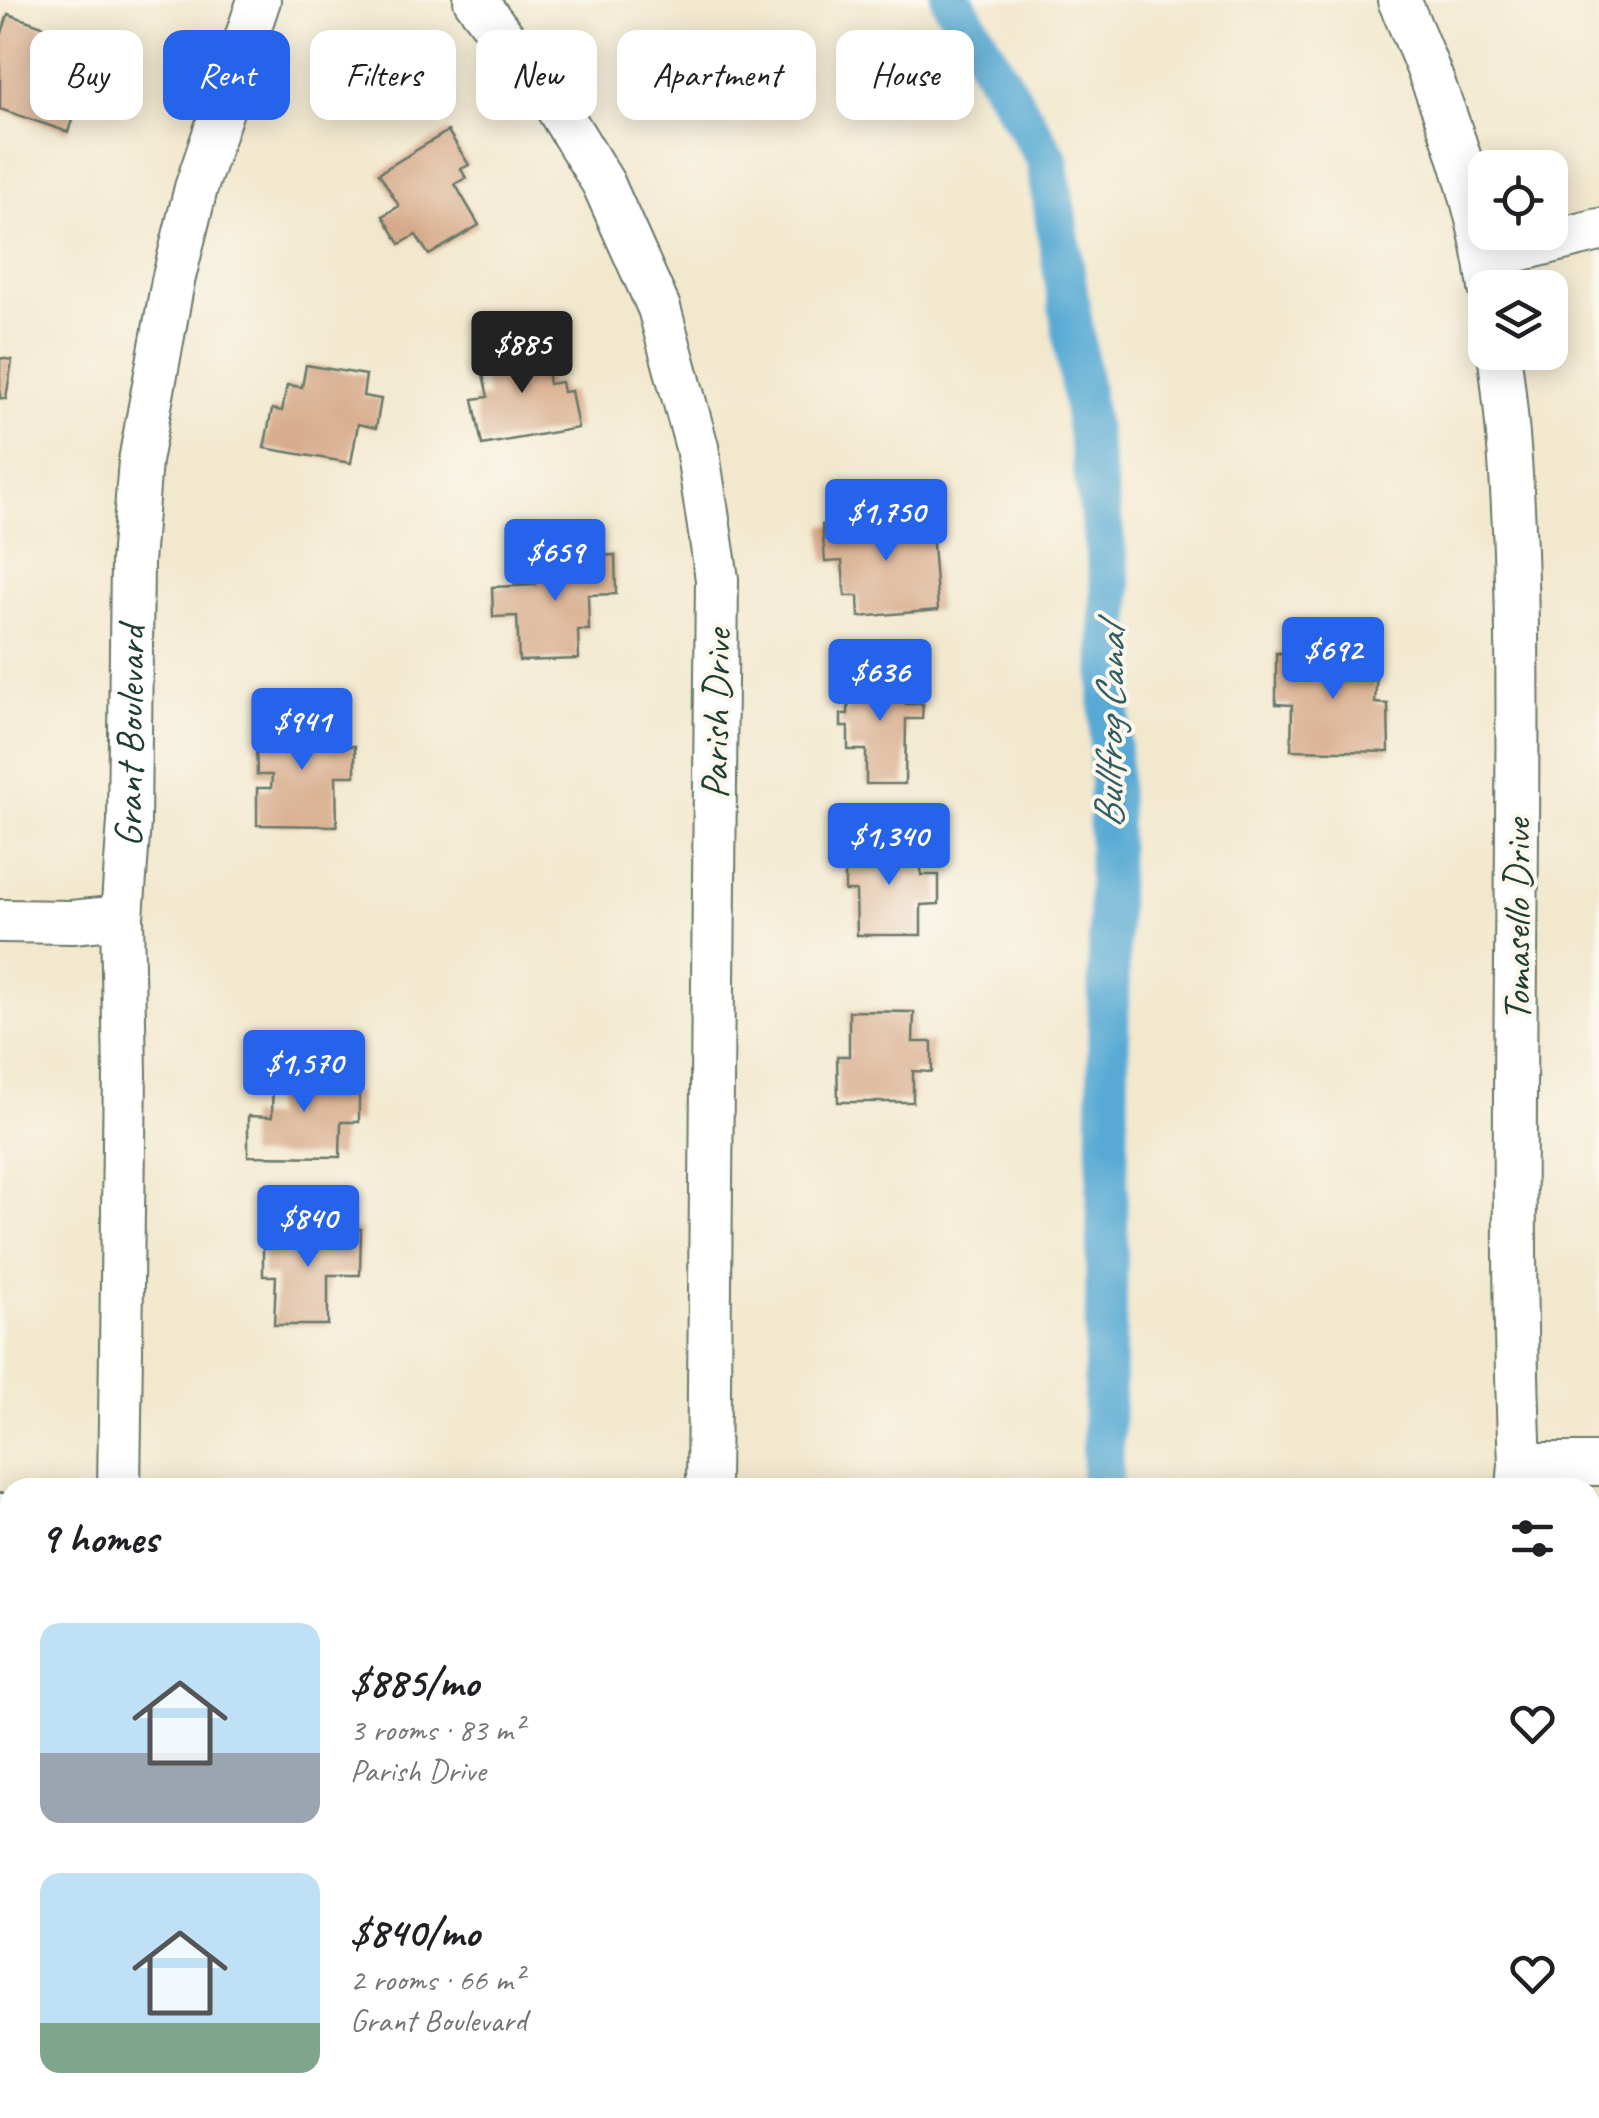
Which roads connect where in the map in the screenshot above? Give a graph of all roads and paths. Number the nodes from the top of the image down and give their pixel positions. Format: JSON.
{"nodes":[{"id":1,"x":259,"y":0,"type":"edge"},
{"id":2,"x":475,"y":0,"type":"edge"},
{"id":3,"x":1400,"y":0,"type":"edge"},
{"id":4,"x":1599,"y":230,"type":"edge"},
{"id":5,"x":1487,"y":270,"type":"edge"},
{"id":6,"x":1496,"y":270,"type":"edge"},
{"id":7,"x":1501,"y":370,"type":"edge"},
{"id":8,"x":122,"y":917,"type":"junction"},
{"id":9,"x":0,"y":922,"type":"edge"},
{"id":10,"x":1599,"y":1464,"type":"edge"},
{"id":11,"x":1519,"y":1476,"type":"edge"},
{"id":12,"x":119,"y":1478,"type":"edge"},
{"id":13,"x":708,"y":1478,"type":"edge"}],
"edges":[{"from":1,"to":8,"type":"street","name":"Grant Boulevard"},
{"from":2,"to":13,"type":"street","name":"Parish Drive"},
{"from":3,"to":5,"type":"street"},
{"from":4,"to":6,"type":"street"},
{"from":7,"to":11,"type":"street","name":"Tomasello Drive"},
{"from":8,"to":9,"type":"street"},
{"from":8,"to":12,"type":"street","name":"Grant Boulevard"},
{"from":10,"to":11,"type":"street"}]}
